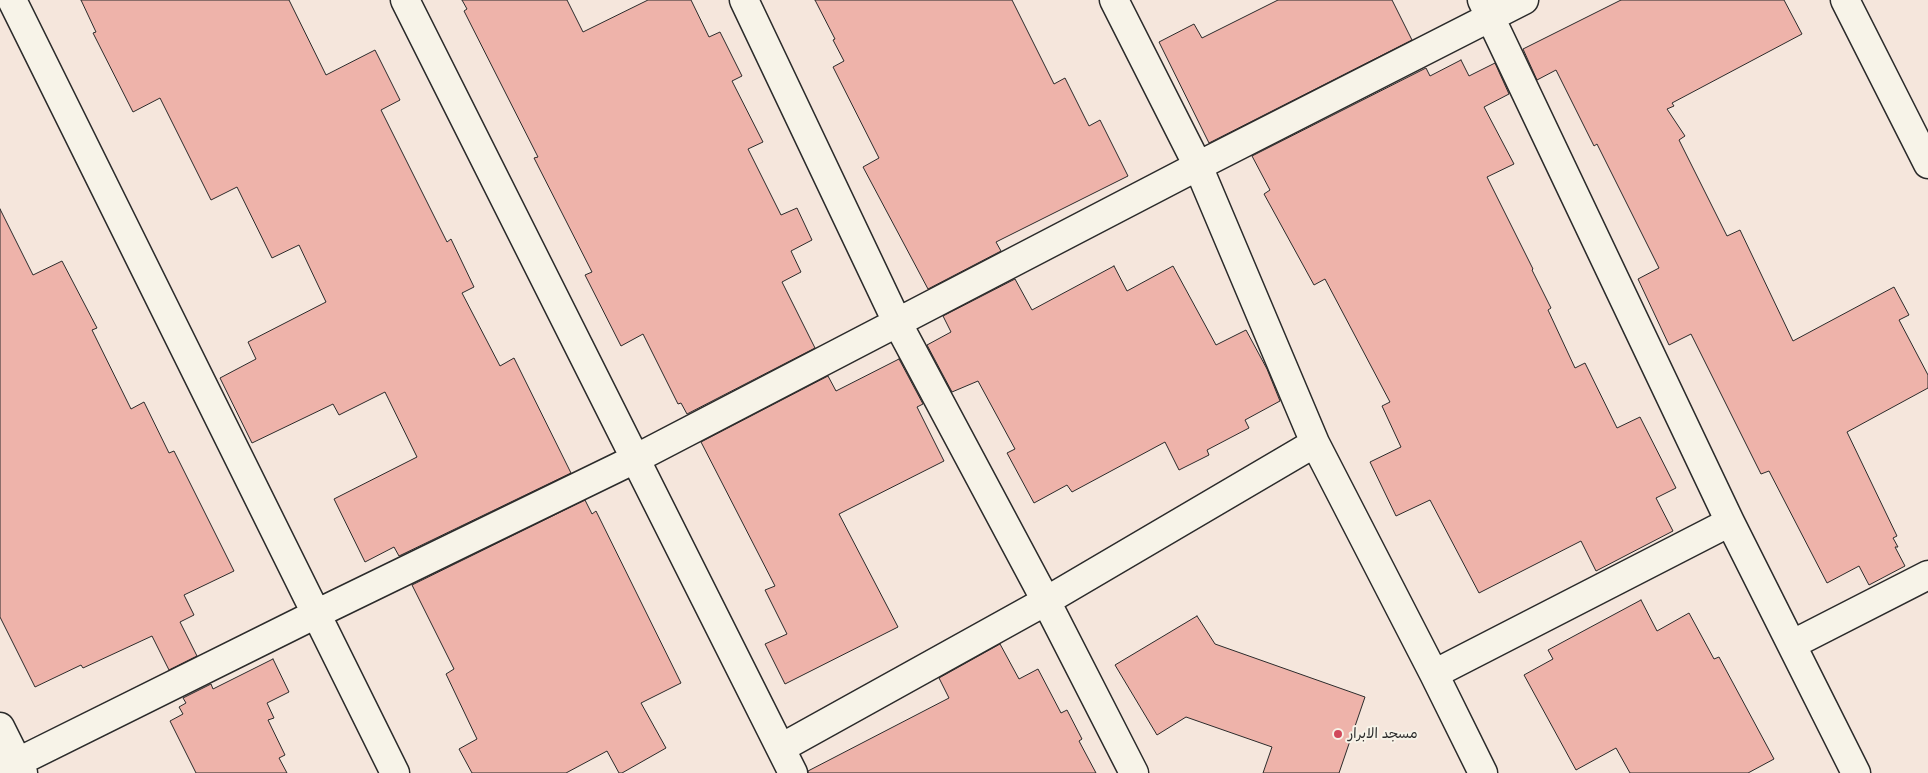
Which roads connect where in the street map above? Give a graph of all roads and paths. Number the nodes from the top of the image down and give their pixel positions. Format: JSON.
{"nodes":[{"id":1,"x":12,"y":0,"type":"edge"},
{"id":2,"x":405,"y":0,"type":"edge"},
{"id":3,"x":744,"y":0,"type":"edge"},
{"id":4,"x":1114,"y":0,"type":"edge"},
{"id":5,"x":1524,"y":0,"type":"edge"},
{"id":6,"x":1845,"y":0,"type":"edge"},
{"id":7,"x":1487,"y":8,"type":"edge"},
{"id":8,"x":1928,"y":164,"type":"edge"},
{"id":9,"x":1198,"y":166,"type":"junction"},
{"id":10,"x":897,"y":322,"type":"junction"},
{"id":11,"x":1315,"y":443,"type":"junction"},
{"id":12,"x":635,"y":459,"type":"junction"},
{"id":13,"x":1730,"y":522,"type":"junction"},
{"id":14,"x":1928,"y":575,"type":"edge"},
{"id":15,"x":1046,"y":601,"type":"junction"},
{"id":16,"x":316,"y":614,"type":"junction"},
{"id":17,"x":1793,"y":644,"type":"junction"},
{"id":18,"x":1434,"y":674,"type":"junction"},
{"id":19,"x":0,"y":727,"type":"edge"},
{"id":20,"x":781,"y":748,"type":"junction"},
{"id":21,"x":13,"y":769,"type":"edge"},
{"id":22,"x":395,"y":773,"type":"edge"},
{"id":23,"x":794,"y":773,"type":"edge"},
{"id":24,"x":1134,"y":773,"type":"edge"},
{"id":25,"x":1483,"y":773,"type":"edge"},
{"id":26,"x":1856,"y":773,"type":"edge"}],
"edges":[{"from":1,"to":16,"type":"street"},
{"from":2,"to":12,"type":"street"},
{"from":3,"to":10,"type":"street"},
{"from":4,"to":9,"type":"street"},
{"from":5,"to":7,"type":"street"},
{"from":6,"to":8,"type":"street"},
{"from":7,"to":9,"type":"street"},
{"from":7,"to":13,"type":"street"},
{"from":9,"to":10,"type":"street"},
{"from":9,"to":11,"type":"street"},
{"from":10,"to":12,"type":"street"},
{"from":10,"to":15,"type":"street"},
{"from":11,"to":15,"type":"street"},
{"from":11,"to":18,"type":"street"},
{"from":12,"to":16,"type":"street"},
{"from":12,"to":20,"type":"street"},
{"from":13,"to":17,"type":"street"},
{"from":13,"to":18,"type":"street"},
{"from":14,"to":17,"type":"street"},
{"from":15,"to":20,"type":"street"},
{"from":15,"to":24,"type":"street"},
{"from":16,"to":21,"type":"street"},
{"from":16,"to":22,"type":"street"},
{"from":17,"to":26,"type":"street"},
{"from":18,"to":25,"type":"street"},
{"from":19,"to":21,"type":"street"},
{"from":20,"to":23,"type":"street"}]}
